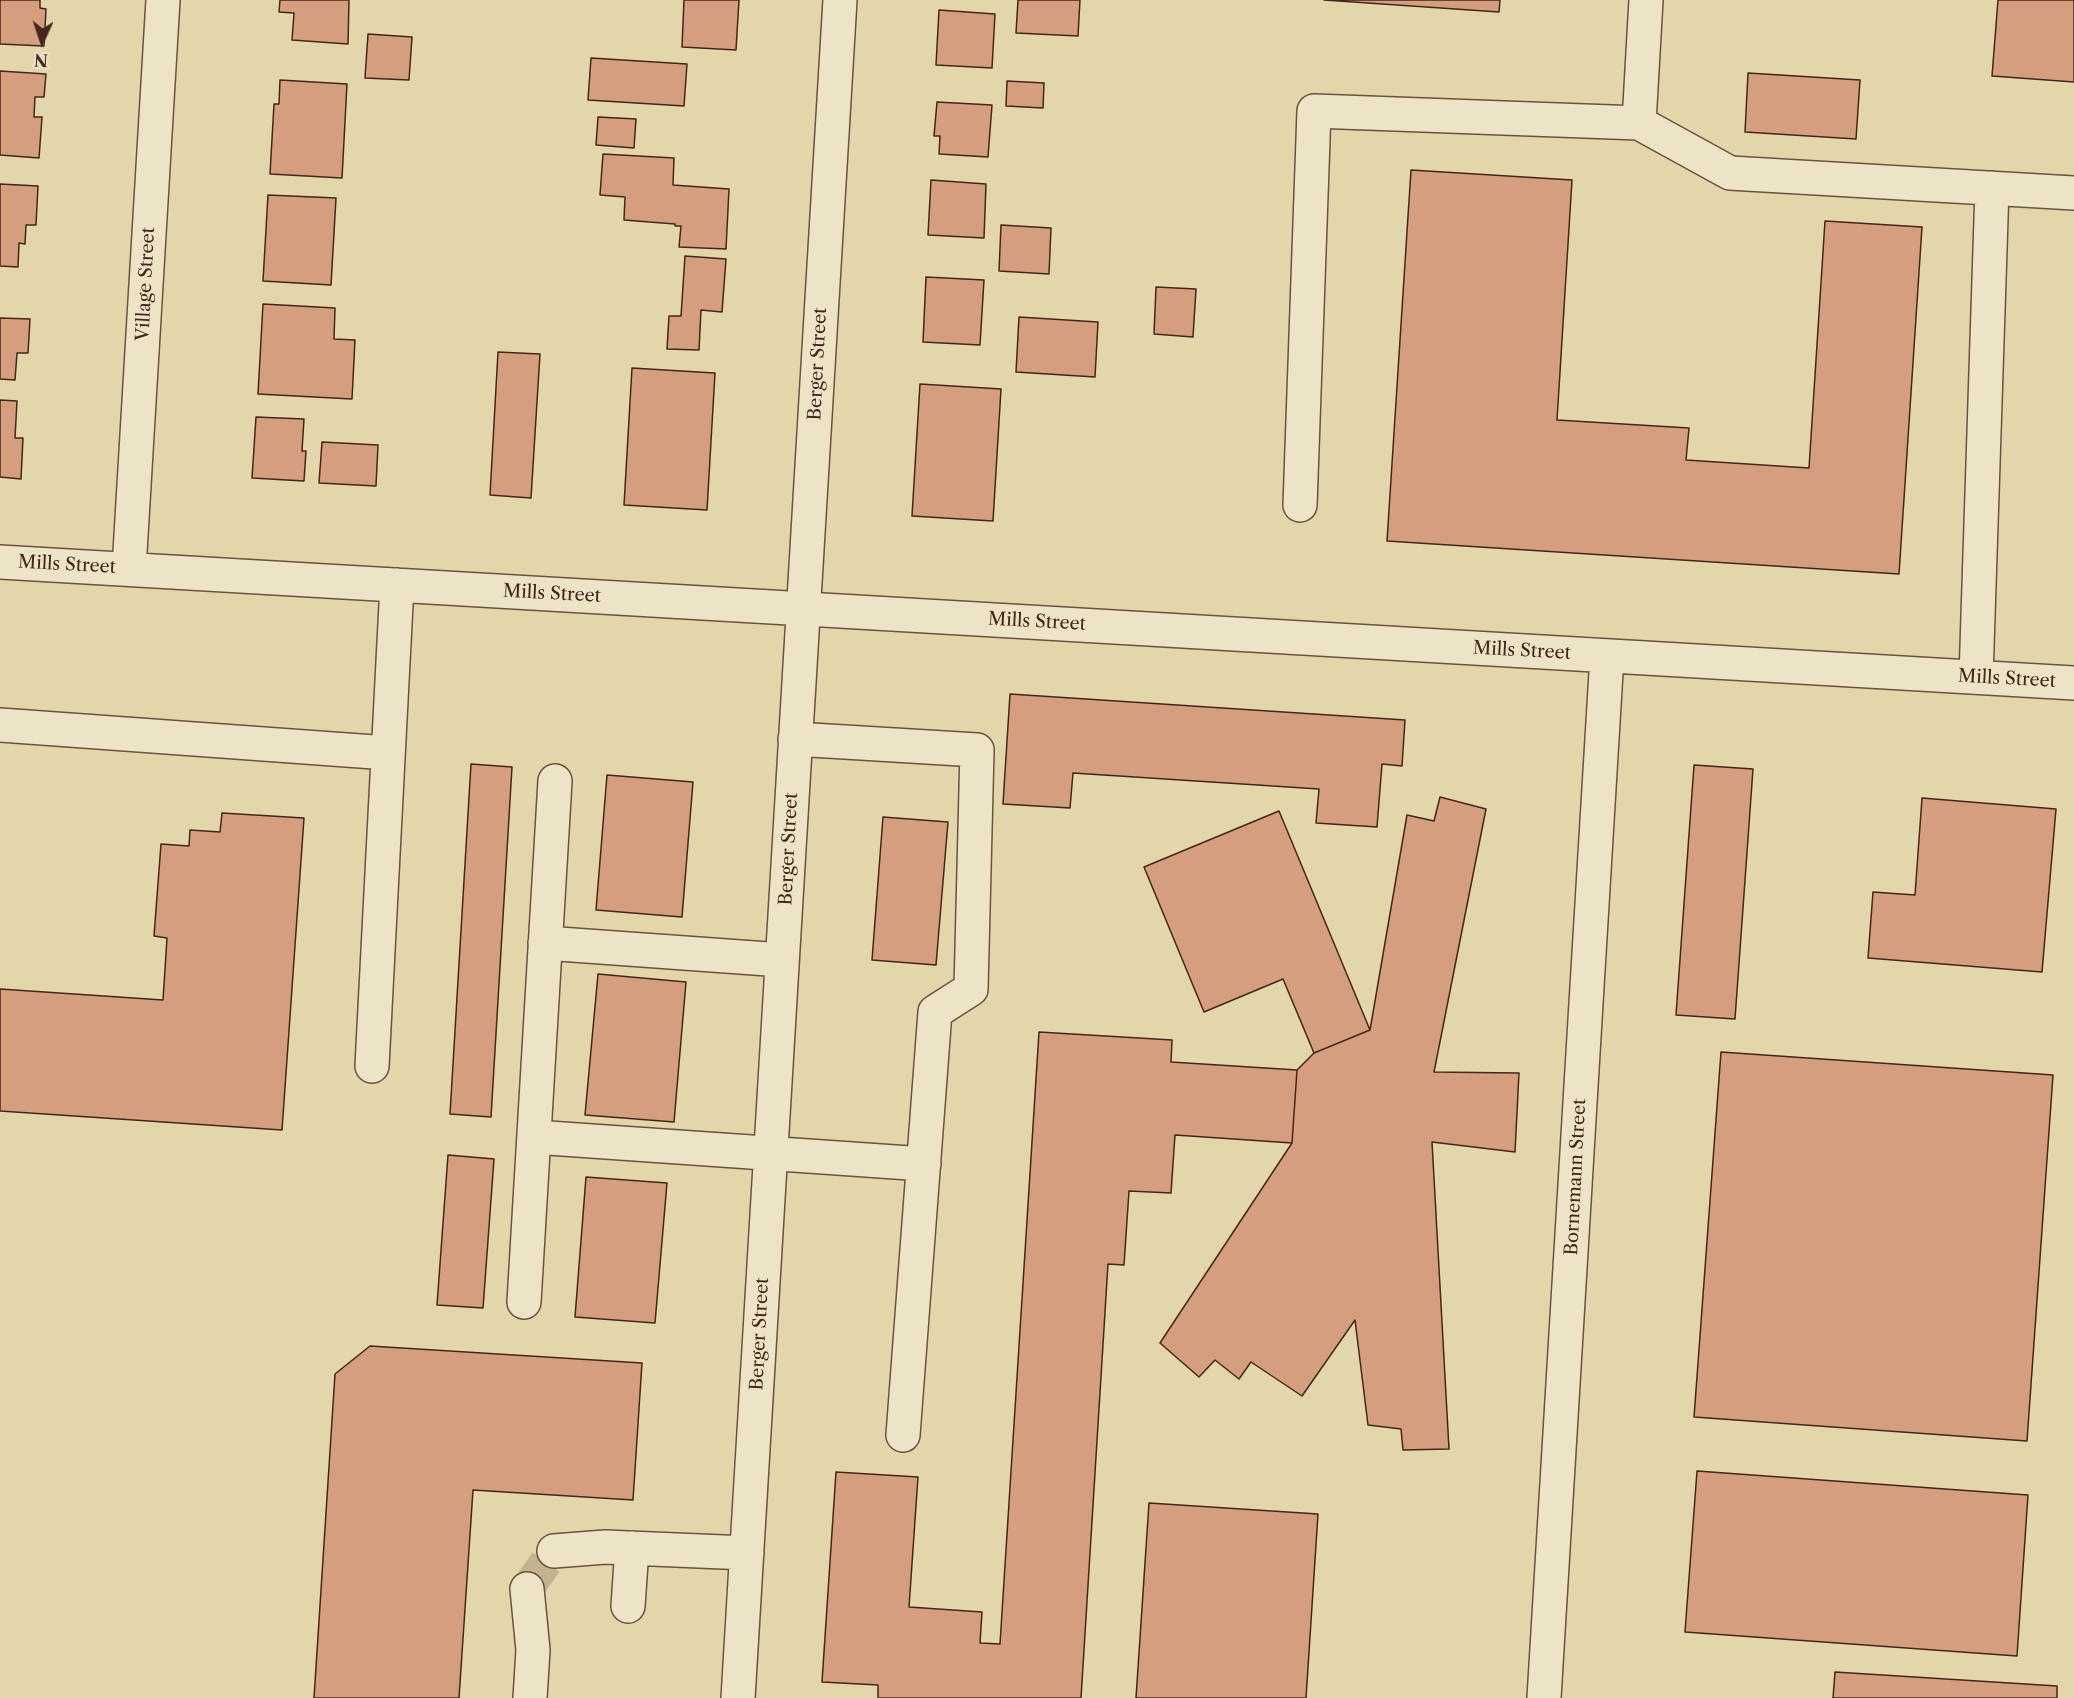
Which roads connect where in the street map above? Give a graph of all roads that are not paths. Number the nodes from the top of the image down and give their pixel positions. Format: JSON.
{"nodes":[{"id":1,"x":163,"y":0,"type":"edge"},
{"id":2,"x":840,"y":0,"type":"edge"},
{"id":3,"x":1646,"y":0,"type":"edge"},
{"id":4,"x":1639,"y":123,"type":"junction"},
{"id":5,"x":1992,"y":188,"type":"junction"},
{"id":6,"x":2074,"y":193,"type":"edge"},
{"id":7,"x":1300,"y":505,"type":"dead end"},
{"id":8,"x":0,"y":562,"type":"edge"},
{"id":9,"x":129,"y":569,"type":"junction"},
{"id":10,"x":397,"y":585,"type":"junction"},
{"id":11,"x":803,"y":609,"type":"junction"},
{"id":12,"x":1607,"y":656,"type":"junction"},
{"id":13,"x":1976,"y":677,"type":"junction"},
{"id":14,"x":2074,"y":683,"type":"edge"},
{"id":15,"x":0,"y":725,"type":"edge"},
{"id":16,"x":795,"y":740,"type":"junction"},
{"id":17,"x":388,"y":753,"type":"junction"},
{"id":18,"x":555,"y":781,"type":"dead end"},
{"id":19,"x":545,"y":943,"type":"junction"},
{"id":20,"x":782,"y":960,"type":"junction"},
{"id":21,"x":372,"y":1066,"type":"dead end"},
{"id":22,"x":534,"y":1137,"type":"junction"},
{"id":23,"x":771,"y":1154,"type":"junction"},
{"id":24,"x":924,"y":1164,"type":"junction"},
{"id":25,"x":524,"y":1302,"type":"dead end"},
{"id":26,"x":903,"y":1434,"type":"dead end"},
{"id":27,"x":632,"y":1548,"type":"junction"},
{"id":28,"x":555,"y":1551,"type":"dead end"},
{"id":29,"x":747,"y":1553,"type":"junction"},
{"id":30,"x":527,"y":1589,"type":"tunnel mouth"},
{"id":31,"x":628,"y":1606,"type":"dead end"},
{"id":32,"x":530,"y":1698,"type":"edge"},
{"id":33,"x":738,"y":1698,"type":"edge"},
{"id":34,"x":1545,"y":1698,"type":"edge"}],
"edges":[{"from":1,"to":9,"type":"street","name":"Village Street"},
{"from":2,"to":11,"type":"street","name":"Berger Street"},
{"from":3,"to":4,"type":"street"},
{"from":4,"to":5,"type":"street"},
{"from":4,"to":7,"type":"street"},
{"from":5,"to":6,"type":"street"},
{"from":5,"to":13,"type":"street"},
{"from":8,"to":9,"type":"street","name":"Mills Street"},
{"from":9,"to":10,"type":"street","name":"Mills Street"},
{"from":10,"to":11,"type":"street","name":"Mills Street"},
{"from":10,"to":17,"type":"street"},
{"from":11,"to":12,"type":"street","name":"Mills Street"},
{"from":11,"to":16,"type":"street","name":"Berger Street"},
{"from":12,"to":13,"type":"street","name":"Mills Street"},
{"from":12,"to":34,"type":"street","name":"Bornemann Street"},
{"from":13,"to":14,"type":"street","name":"Mills Street"},
{"from":15,"to":17,"type":"street"},
{"from":16,"to":20,"type":"street","name":"Berger Street"},
{"from":16,"to":24,"type":"street"},
{"from":17,"to":21,"type":"street"},
{"from":18,"to":19,"type":"street"},
{"from":19,"to":20,"type":"street"},
{"from":19,"to":22,"type":"street"},
{"from":20,"to":23,"type":"street","name":"Berger Street"},
{"from":22,"to":23,"type":"street"},
{"from":22,"to":25,"type":"street"},
{"from":23,"to":24,"type":"street"},
{"from":23,"to":29,"type":"street","name":"Berger Street"},
{"from":24,"to":26,"type":"street"},
{"from":27,"to":28,"type":"street"},
{"from":27,"to":29,"type":"street"},
{"from":27,"to":31,"type":"street"},
{"from":29,"to":33,"type":"street","name":"Berger Street"},
{"from":30,"to":32,"type":"street"}]}
